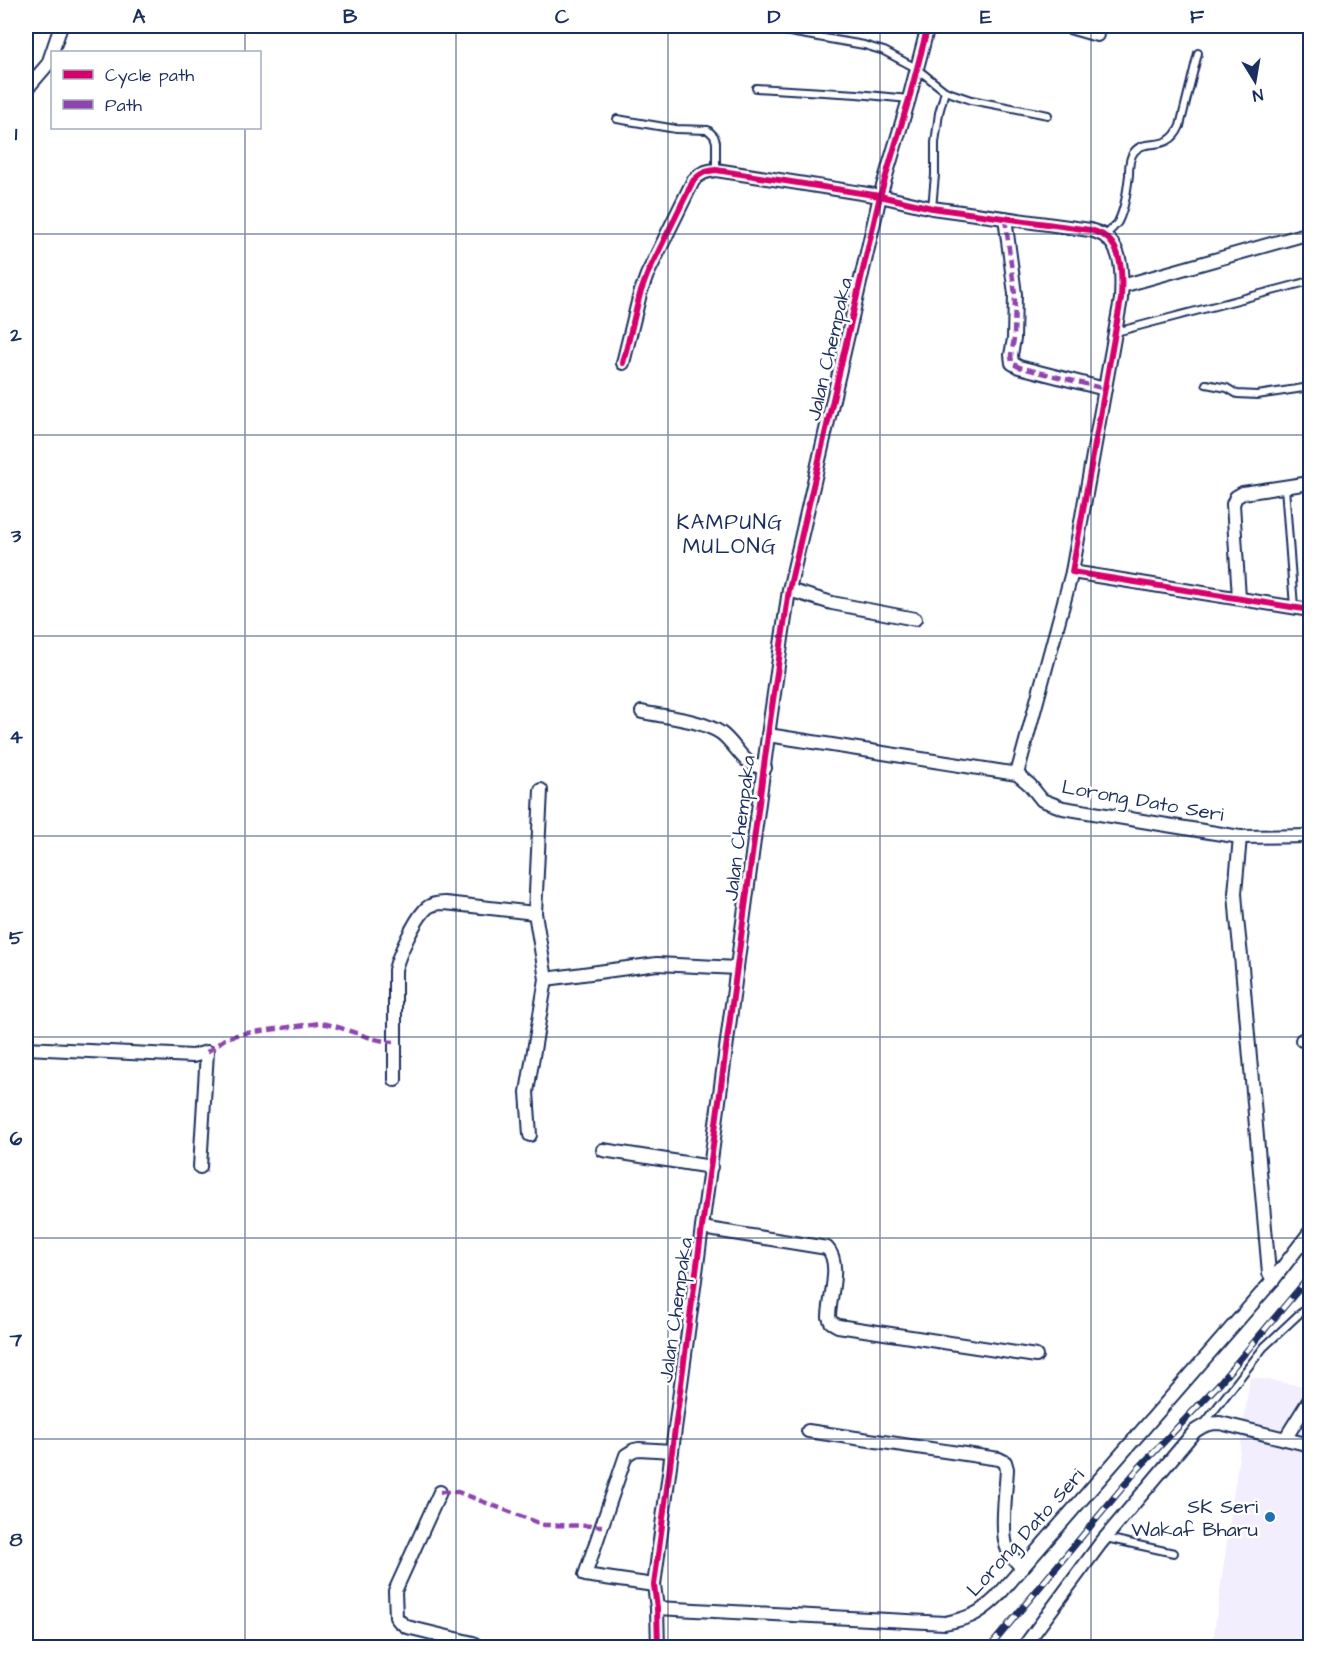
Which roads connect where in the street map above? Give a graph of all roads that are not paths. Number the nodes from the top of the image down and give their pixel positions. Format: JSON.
{"nodes":[{"id":1,"x":61,"y":26,"type":"edge"},
{"id":2,"x":928,"y":26,"type":"edge"},
{"id":3,"x":1066,"y":26,"type":"edge"},
{"id":4,"x":778,"y":30,"type":"dead end"},
{"id":5,"x":1097,"y":35,"type":"dead end"},
{"id":6,"x":52,"y":51,"type":"edge"},
{"id":7,"x":1198,"y":53,"type":"dead end"},
{"id":8,"x":51,"y":55,"type":"edge"},
{"id":9,"x":916,"y":68,"type":"junction"},
{"id":10,"x":756,"y":88,"type":"dead end"},
{"id":11,"x":945,"y":91,"type":"junction"},
{"id":12,"x":26,"y":93,"type":"edge"},
{"id":13,"x":909,"y":99,"type":"junction"},
{"id":14,"x":1048,"y":115,"type":"dead end"},
{"id":15,"x":617,"y":119,"type":"dead end"},
{"id":16,"x":716,"y":170,"type":"junction"},
{"id":17,"x":880,"y":196,"type":"junction"},
{"id":18,"x":932,"y":208,"type":"junction"},
{"id":19,"x":1005,"y":218,"type":"junction"},
{"id":20,"x":1311,"y":233,"type":"edge"},
{"id":21,"x":1105,"y":236,"type":"junction"},
{"id":22,"x":1311,"y":281,"type":"edge"},
{"id":23,"x":1122,"y":286,"type":"junction"},
{"id":24,"x":1115,"y":332,"type":"junction"},
{"id":25,"x":623,"y":363,"type":"dead end"},
{"id":26,"x":1206,"y":384,"type":"dead end"},
{"id":27,"x":1311,"y":387,"type":"edge"},
{"id":28,"x":1105,"y":388,"type":"junction"},
{"id":29,"x":1311,"y":483,"type":"edge"},
{"id":30,"x":1285,"y":487,"type":"junction"},
{"id":31,"x":1072,"y":572,"type":"junction"},
{"id":32,"x":789,"y":590,"type":"junction"},
{"id":33,"x":1239,"y":598,"type":"junction"},
{"id":34,"x":1294,"y":607,"type":"junction"},
{"id":35,"x":1311,"y":610,"type":"edge"},
{"id":36,"x":915,"y":618,"type":"dead end"},
{"id":37,"x":642,"y":712,"type":"dead end"},
{"id":38,"x":768,"y":735,"type":"junction"},
{"id":39,"x":765,"y":768,"type":"junction"},
{"id":40,"x":1017,"y":774,"type":"junction"},
{"id":41,"x":541,"y":790,"type":"dead end"},
{"id":42,"x":1311,"y":836,"type":"edge"},
{"id":43,"x":1240,"y":837,"type":"junction"},
{"id":44,"x":535,"y":913,"type":"junction"},
{"id":45,"x":737,"y":968,"type":"junction"},
{"id":46,"x":546,"y":979,"type":"junction"},
{"id":47,"x":26,"y":1048,"type":"edge"},
{"id":48,"x":395,"y":1080,"type":"dead end"},
{"id":49,"x":530,"y":1135,"type":"dead end"},
{"id":50,"x":603,"y":1150,"type":"dead end"},
{"id":51,"x":200,"y":1167,"type":"dead end"},
{"id":52,"x":711,"y":1167,"type":"junction"},
{"id":53,"x":702,"y":1228,"type":"junction"},
{"id":54,"x":1311,"y":1232,"type":"edge"},
{"id":55,"x":1272,"y":1280,"type":"junction"},
{"id":56,"x":1311,"y":1306,"type":"edge"},
{"id":57,"x":1035,"y":1356,"type":"dead end"},
{"id":58,"x":1311,"y":1399,"type":"edge"},
{"id":59,"x":1203,"y":1426,"type":"junction"},
{"id":60,"x":808,"y":1431,"type":"dead end"},
{"id":61,"x":1285,"y":1439,"type":"junction"},
{"id":62,"x":1311,"y":1445,"type":"edge"},
{"id":63,"x":672,"y":1451,"type":"junction"},
{"id":64,"x":440,"y":1492,"type":"dead end"},
{"id":65,"x":1106,"y":1538,"type":"junction"},
{"id":66,"x":1174,"y":1553,"type":"dead end"},
{"id":67,"x":1022,"y":1568,"type":"junction"},
{"id":68,"x":654,"y":1585,"type":"junction"},
{"id":69,"x":657,"y":1608,"type":"junction"},
{"id":70,"x":480,"y":1647,"type":"edge"},
{"id":71,"x":658,"y":1647,"type":"edge"},
{"id":72,"x":1023,"y":1647,"type":"edge"}],
"edges":[{"from":1,"to":6,"type":"street"},
{"from":2,"to":9,"type":"street","name":"Jalan Chempaka"},
{"from":3,"to":5,"type":"street"},
{"from":4,"to":9,"type":"lane"},
{"from":7,"to":21,"type":"lane"},
{"from":8,"to":12,"type":"street"},
{"from":9,"to":11,"type":"lane"},
{"from":9,"to":13,"type":"street","name":"Jalan Chempaka"},
{"from":10,"to":13,"type":"lane"},
{"from":11,"to":14,"type":"lane"},
{"from":11,"to":18,"type":"lane"},
{"from":13,"to":17,"type":"street","name":"Jalan Chempaka"},
{"from":15,"to":16,"type":"lane"},
{"from":16,"to":17,"type":"street"},
{"from":16,"to":25,"type":"street"},
{"from":17,"to":18,"type":"street"},
{"from":17,"to":32,"type":"street","name":"Jalan Chempaka"},
{"from":18,"to":19,"type":"street"},
{"from":19,"to":21,"type":"street"},
{"from":19,"to":28,"type":"street"},
{"from":20,"to":23,"type":"street"},
{"from":21,"to":23,"type":"street"},
{"from":22,"to":24,"type":"lane"},
{"from":23,"to":24,"type":"street"},
{"from":24,"to":28,"type":"street"},
{"from":26,"to":27,"type":"lane"},
{"from":28,"to":31,"type":"street"},
{"from":29,"to":30,"type":"street"},
{"from":30,"to":33,"type":"street"},
{"from":30,"to":34,"type":"lane"},
{"from":31,"to":33,"type":"street"},
{"from":31,"to":40,"type":"street"},
{"from":32,"to":36,"type":"street"},
{"from":32,"to":38,"type":"street","name":"Jalan Chempaka"},
{"from":33,"to":34,"type":"street"},
{"from":34,"to":35,"type":"street"},
{"from":37,"to":39,"type":"street"},
{"from":38,"to":39,"type":"street","name":"Jalan Chempaka"},
{"from":38,"to":40,"type":"street"},
{"from":39,"to":45,"type":"street","name":"Jalan Chempaka"},
{"from":40,"to":43,"type":"street","name":"Lorong Dato Seri"},
{"from":41,"to":44,"type":"street"},
{"from":42,"to":43,"type":"street","name":"Lorong Dato Seri"},
{"from":43,"to":55,"type":"street"},
{"from":44,"to":46,"type":"street"},
{"from":44,"to":48,"type":"street"},
{"from":45,"to":46,"type":"street"},
{"from":45,"to":52,"type":"street","name":"Jalan Chempaka"},
{"from":46,"to":49,"type":"street"},
{"from":47,"to":51,"type":"street"},
{"from":50,"to":52,"type":"street"},
{"from":52,"to":53,"type":"street","name":"Jalan Chempaka"},
{"from":53,"to":57,"type":"street"},
{"from":53,"to":63,"type":"street","name":"Jalan Chempaka"},
{"from":54,"to":55,"type":"street","name":"Lorong Dato Seri"},
{"from":55,"to":67,"type":"street","name":"Lorong Dato Seri"},
{"from":56,"to":59,"type":"lane"},
{"from":58,"to":61,"type":"street"},
{"from":59,"to":61,"type":"street"},
{"from":59,"to":65,"type":"street"},
{"from":60,"to":67,"type":"street"},
{"from":61,"to":62,"type":"street"},
{"from":63,"to":68,"type":"street","name":"Jalan Chempaka"},
{"from":63,"to":68,"type":"street"},
{"from":64,"to":70,"type":"street"},
{"from":65,"to":66,"type":"lane"},
{"from":65,"to":72,"type":"street"},
{"from":67,"to":69,"type":"street","name":"Lorong Dato Seri"},
{"from":68,"to":69,"type":"street","name":"Jalan Chempaka"},
{"from":69,"to":71,"type":"street","name":"Jalan Chempaka"}]}
